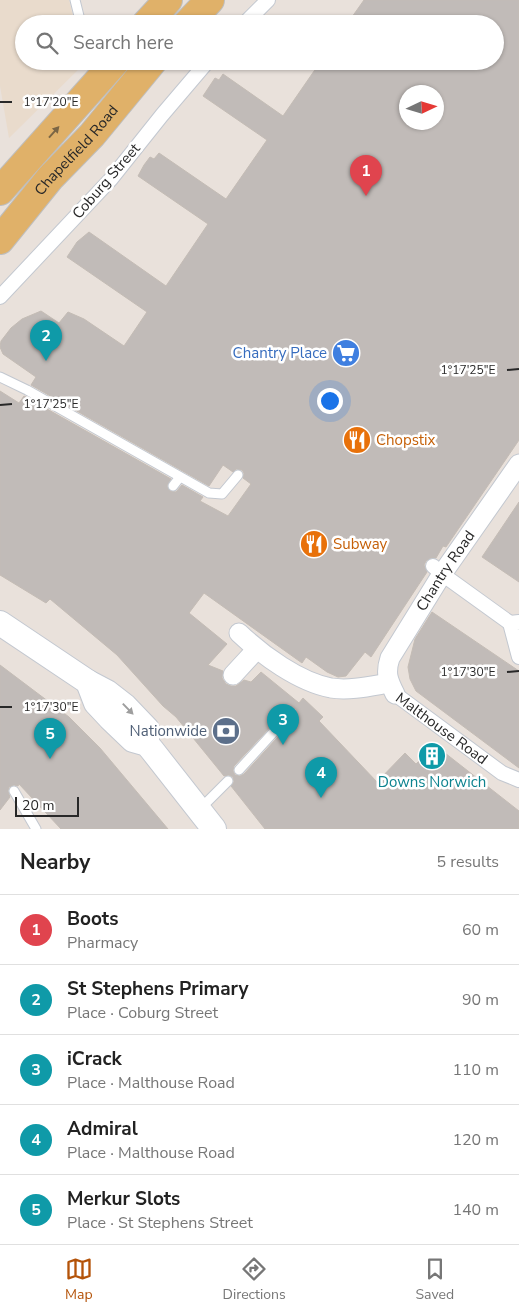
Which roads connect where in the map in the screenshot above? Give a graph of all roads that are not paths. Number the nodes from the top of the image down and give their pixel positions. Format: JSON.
{"nodes":[{"id":1,"x":75,"y":0,"type":"edge"},
{"id":2,"x":168,"y":0,"type":"edge"},
{"id":3,"x":210,"y":0,"type":"edge"},
{"id":4,"x":268,"y":0,"type":"edge"},
{"id":5,"x":79,"y":15,"type":"edge"},
{"id":6,"x":154,"y":15,"type":"edge"},
{"id":7,"x":196,"y":15,"type":"edge"},
{"id":8,"x":253,"y":15,"type":"edge"},
{"id":9,"x":146,"y":70,"type":"edge"},
{"id":10,"x":200,"y":70,"type":"edge"},
{"id":11,"x":103,"y":71,"type":"edge"},
{"id":12,"x":0,"y":192,"type":"edge"},
{"id":13,"x":0,"y":240,"type":"edge"},
{"id":14,"x":0,"y":297,"type":"edge"},
{"id":15,"x":0,"y":377,"type":"edge"},
{"id":16,"x":519,"y":465,"type":"edge"},
{"id":17,"x":238,"y":475,"type":"dead end"},
{"id":18,"x":180,"y":477,"type":"junction"},
{"id":19,"x":173,"y":486,"type":"dead end"},
{"id":20,"x":437,"y":570,"type":"junction"},
{"id":21,"x":0,"y":623,"type":"edge"},
{"id":22,"x":515,"y":623,"type":"edge"},
{"id":23,"x":239,"y":633,"type":"dead end"},
{"id":24,"x":256,"y":650,"type":"junction"},
{"id":25,"x":519,"y":657,"type":"edge"},
{"id":26,"x":233,"y":675,"type":"dead end"},
{"id":27,"x":392,"y":688,"type":"junction"},
{"id":28,"x":292,"y":714,"type":"dead end"},
{"id":29,"x":239,"y":770,"type":"dead end"},
{"id":30,"x":519,"y":780,"type":"edge"},
{"id":31,"x":228,"y":781,"type":"dead end"},
{"id":32,"x":14,"y":791,"type":"dead end"},
{"id":33,"x":198,"y":810,"type":"junction"},
{"id":34,"x":36,"y":829,"type":"edge"},
{"id":35,"x":214,"y":829,"type":"edge"}],
"edges":[{"from":1,"to":5,"type":"lane"},
{"from":2,"to":6,"type":"main road"},
{"from":3,"to":7,"type":"main road"},
{"from":4,"to":8,"type":"street"},
{"from":9,"to":13,"type":"main road","name":"Chapelfield Road"},
{"from":10,"to":14,"type":"street","name":"Coburg Street"},
{"from":12,"to":11,"type":"main road","name":"Chapelfield Road","one_way":true},
{"from":15,"to":18,"type":"lane"},
{"from":16,"to":20,"type":"street","name":"Chantry Road"},
{"from":17,"to":18,"type":"lane"},
{"from":18,"to":19,"type":"lane"},
{"from":20,"to":22,"type":"street"},
{"from":20,"to":27,"type":"street","name":"Chantry Road"},
{"from":21,"to":33,"type":"street"},
{"from":22,"to":25,"type":"street"},
{"from":23,"to":24,"type":"street","name":"Malthouse Road"},
{"from":24,"to":26,"type":"street"},
{"from":24,"to":27,"type":"street","name":"Malthouse Road"},
{"from":27,"to":30,"type":"street","name":"Malthouse Road"},
{"from":28,"to":29,"type":"lane"},
{"from":31,"to":33,"type":"lane"},
{"from":32,"to":34,"type":"lane"},
{"from":33,"to":35,"type":"street"}]}
